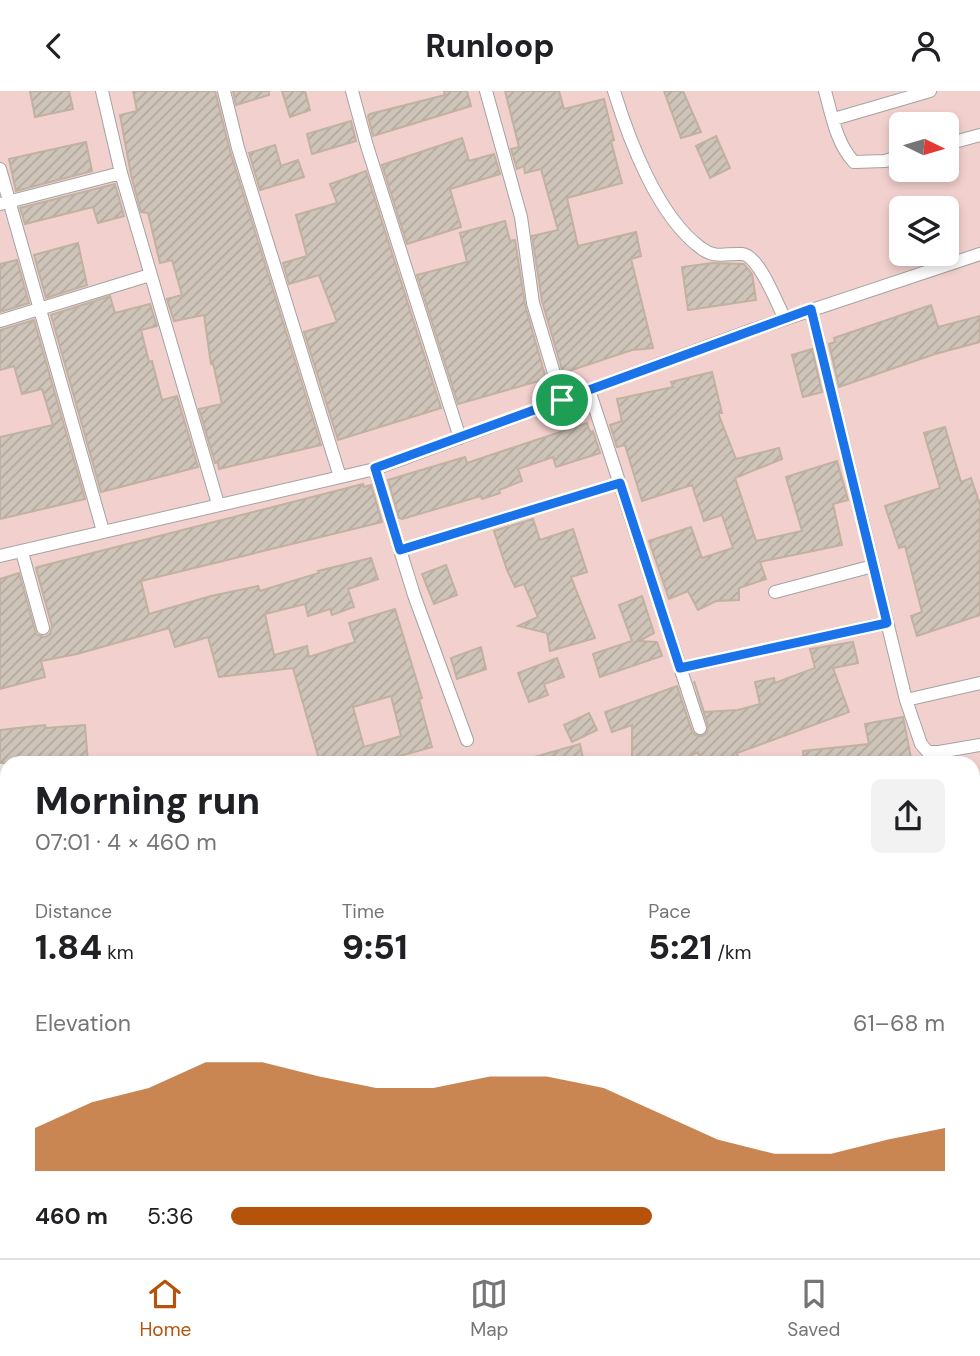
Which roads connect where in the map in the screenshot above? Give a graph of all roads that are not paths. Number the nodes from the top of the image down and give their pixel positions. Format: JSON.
{"nodes":[{"id":1,"x":103,"y":91,"type":"edge"},
{"id":2,"x":224,"y":91,"type":"edge"},
{"id":3,"x":352,"y":91,"type":"edge"},
{"id":4,"x":486,"y":91,"type":"edge"},
{"id":5,"x":614,"y":91,"type":"edge"},
{"id":6,"x":825,"y":91,"type":"edge"},
{"id":7,"x":930,"y":91,"type":"edge"},
{"id":8,"x":834,"y":119,"type":"junction"},
{"id":9,"x":980,"y":135,"type":"edge"},
{"id":10,"x":959,"y":141,"type":"edge"},
{"id":11,"x":889,"y":159,"type":"edge"},
{"id":12,"x":0,"y":170,"type":"edge"},
{"id":13,"x":121,"y":173,"type":"junction"},
{"id":14,"x":4,"y":203,"type":"edge"},
{"id":15,"x":980,"y":254,"type":"edge"},
{"id":16,"x":150,"y":275,"type":"junction"},
{"id":17,"x":40,"y":309,"type":"junction"},
{"id":18,"x":811,"y":309,"type":"junction"},
{"id":19,"x":785,"y":319,"type":"junction"},
{"id":20,"x":0,"y":321,"type":"edge"},
{"id":21,"x":589,"y":390,"type":"junction"},
{"id":22,"x":562,"y":400,"type":"junction"},
{"id":23,"x":460,"y":438,"type":"junction"},
{"id":24,"x":375,"y":468,"type":"junction"},
{"id":25,"x":340,"y":477,"type":"junction"},
{"id":26,"x":620,"y":483,"type":"junction"},
{"id":27,"x":218,"y":504,"type":"junction"},
{"id":28,"x":103,"y":531,"type":"junction"},
{"id":29,"x":400,"y":550,"type":"junction"},
{"id":30,"x":22,"y":552,"type":"junction"},
{"id":31,"x":0,"y":556,"type":"edge"},
{"id":32,"x":873,"y":566,"type":"junction"},
{"id":33,"x":775,"y":592,"type":"dead end"},
{"id":34,"x":887,"y":623,"type":"junction"},
{"id":35,"x":43,"y":628,"type":"dead end"},
{"id":36,"x":680,"y":668,"type":"junction"},
{"id":37,"x":980,"y":683,"type":"edge"},
{"id":38,"x":906,"y":700,"type":"junction"},
{"id":39,"x":700,"y":728,"type":"dead end"},
{"id":40,"x":467,"y":740,"type":"dead end"},
{"id":41,"x":980,"y":745,"type":"edge"}],
"edges":[{"from":1,"to":13,"type":"lane"},
{"from":2,"to":25,"type":"lane"},
{"from":3,"to":23,"type":"lane"},
{"from":4,"to":22,"type":"lane"},
{"from":5,"to":19,"type":"lane"},
{"from":6,"to":8,"type":"lane"},
{"from":7,"to":8,"type":"lane"},
{"from":8,"to":11,"type":"lane"},
{"from":9,"to":10,"type":"lane"},
{"from":12,"to":14,"type":"lane"},
{"from":13,"to":14,"type":"lane"},
{"from":13,"to":16,"type":"lane"},
{"from":14,"to":17,"type":"lane"},
{"from":15,"to":18,"type":"lane"},
{"from":16,"to":17,"type":"lane"},
{"from":16,"to":27,"type":"lane"},
{"from":17,"to":20,"type":"lane"},
{"from":17,"to":28,"type":"lane"},
{"from":18,"to":19,"type":"lane"},
{"from":18,"to":32,"type":"lane"},
{"from":19,"to":21,"type":"lane"},
{"from":21,"to":22,"type":"lane"},
{"from":21,"to":26,"type":"lane"},
{"from":22,"to":23,"type":"lane"},
{"from":23,"to":24,"type":"lane"},
{"from":24,"to":25,"type":"lane"},
{"from":24,"to":29,"type":"lane"},
{"from":25,"to":27,"type":"lane"},
{"from":26,"to":29,"type":"lane"},
{"from":26,"to":36,"type":"lane"},
{"from":27,"to":28,"type":"lane"},
{"from":28,"to":30,"type":"lane"},
{"from":29,"to":40,"type":"lane"},
{"from":30,"to":31,"type":"lane"},
{"from":30,"to":35,"type":"lane"},
{"from":32,"to":33,"type":"lane"},
{"from":32,"to":34,"type":"lane"},
{"from":34,"to":36,"type":"lane"},
{"from":34,"to":38,"type":"lane"},
{"from":36,"to":39,"type":"lane"},
{"from":37,"to":38,"type":"lane"},
{"from":38,"to":41,"type":"lane"}]}
